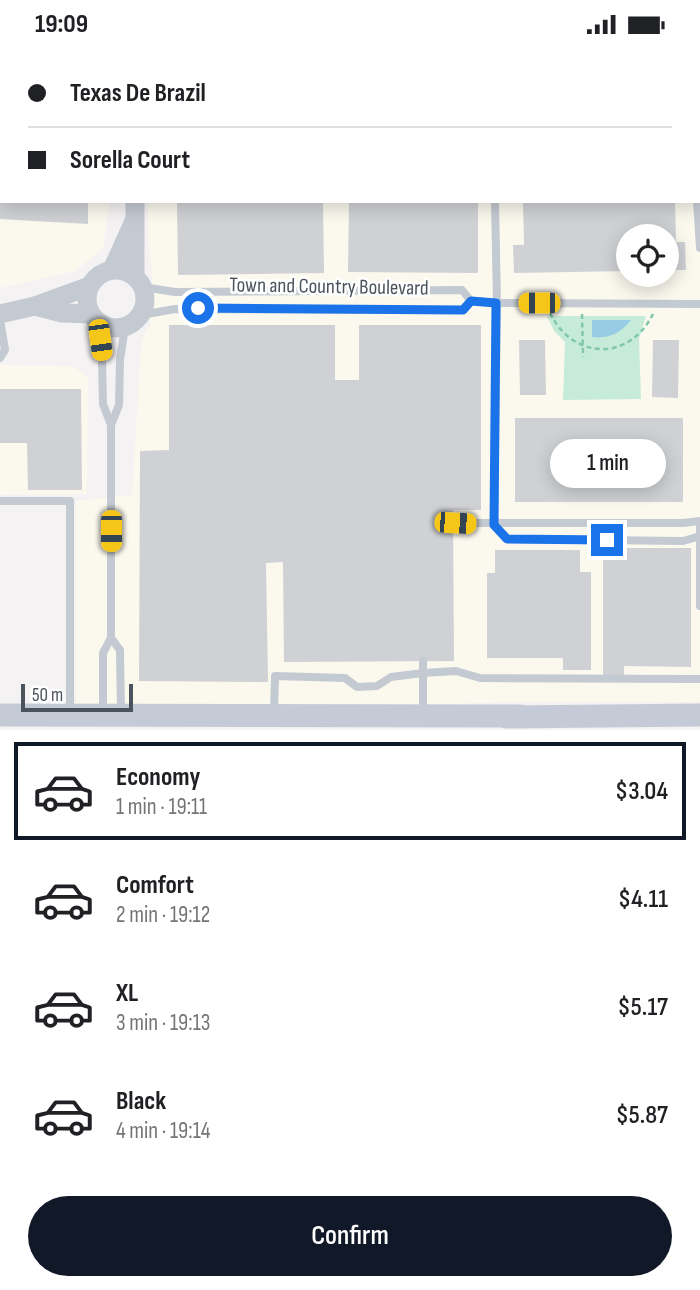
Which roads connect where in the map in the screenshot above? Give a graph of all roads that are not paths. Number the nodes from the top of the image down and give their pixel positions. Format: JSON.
{"nodes":[{"id":1,"x":495,"y":203,"type":"edge"},
{"id":2,"x":697,"y":203,"type":"edge"},
{"id":3,"x":134,"y":211,"type":"edge"},
{"id":4,"x":700,"y":248,"type":"edge"},
{"id":5,"x":112,"y":269,"type":"junction"},
{"id":6,"x":139,"y":282,"type":"junction"},
{"id":7,"x":90,"y":286,"type":"junction"},
{"id":8,"x":340,"y":292,"type":"junction"},
{"id":9,"x":471,"y":301,"type":"junction"},
{"id":10,"x":496,"y":303,"type":"junction"},
{"id":11,"x":700,"y":304,"type":"edge"},
{"id":12,"x":35,"y":306,"type":"junction"},
{"id":13,"x":340,"y":310,"type":"junction"},
{"id":14,"x":0,"y":314,"type":"edge"},
{"id":15,"x":94,"y":318,"type":"junction"},
{"id":16,"x":0,"y":320,"type":"edge"},
{"id":17,"x":133,"y":321,"type":"junction"},
{"id":18,"x":0,"y":358,"type":"edge"},
{"id":19,"x":111,"y":425,"type":"junction"},
{"id":20,"x":0,"y":501,"type":"edge"},
{"id":21,"x":455,"y":523,"type":"dead end"},
{"id":22,"x":700,"y":523,"type":"edge"},
{"id":23,"x":494,"y":525,"type":"junction"},
{"id":24,"x":700,"y":536,"type":"edge"},
{"id":25,"x":700,"y":605,"type":"edge"},
{"id":26,"x":111,"y":638,"type":"junction"},
{"id":27,"x":423,"y":661,"type":"dead end"},
{"id":28,"x":423,"y":673,"type":"junction"},
{"id":29,"x":700,"y":679,"type":"edge"},
{"id":30,"x":0,"y":715,"type":"edge"},
{"id":31,"x":70,"y":715,"type":"junction"},
{"id":32,"x":112,"y":715,"type":"junction"},
{"id":33,"x":700,"y":715,"type":"edge"},
{"id":34,"x":274,"y":716,"type":"junction"},
{"id":35,"x":423,"y":716,"type":"junction"},
{"id":36,"x":520,"y":716,"type":"junction"},
{"id":37,"x":373,"y":730,"type":"edge"}],
"edges":[{"from":1,"to":10,"type":"lane"},
{"from":2,"to":4,"type":"lane"},
{"from":3,"to":5,"type":"street"},
{"from":3,"to":6,"type":"street"},
{"from":5,"to":6,"type":"street","name":"Town and Country Boulevard"},
{"from":5,"to":7,"type":"street","name":"Town and Country Boulevard"},
{"from":6,"to":8,"type":"lane","name":"Town and Country Boulevard"},
{"from":6,"to":17,"type":"street"},
{"from":7,"to":12,"type":"street","name":"Town and Country Boulevard"},
{"from":7,"to":15,"type":"street"},
{"from":8,"to":9,"type":"lane","name":"Town and Country Boulevard"},
{"from":8,"to":13,"type":"lane"},
{"from":9,"to":10,"type":"lane","name":"Town and Country Boulevard"},
{"from":9,"to":13,"type":"lane","name":"Town and Country Boulevard"},
{"from":10,"to":11,"type":"lane","name":"Town and Country Boulevard"},
{"from":10,"to":23,"type":"lane"},
{"from":12,"to":14,"type":"street","name":"Town and Country Boulevard"},
{"from":12,"to":15,"type":"street","name":"Town and Country Boulevard"},
{"from":13,"to":17,"type":"lane","name":"Town and Country Boulevard"},
{"from":15,"to":17,"type":"street","name":"Town and Country Boulevard"},
{"from":15,"to":19,"type":"lane"},
{"from":16,"to":18,"type":"lane"},
{"from":17,"to":19,"type":"lane"},
{"from":19,"to":26,"type":"lane"},
{"from":20,"to":31,"type":"lane"},
{"from":21,"to":23,"type":"lane"},
{"from":22,"to":23,"type":"lane"},
{"from":22,"to":24,"type":"lane"},
{"from":23,"to":24,"type":"lane"},
{"from":24,"to":25,"type":"lane"},
{"from":26,"to":32,"type":"lane"},
{"from":26,"to":32,"type":"lane"},
{"from":27,"to":28,"type":"lane"},
{"from":28,"to":29,"type":"lane"},
{"from":28,"to":34,"type":"lane"},
{"from":28,"to":35,"type":"lane"},
{"from":30,"to":31,"type":"main road"},
{"from":31,"to":32,"type":"main road"},
{"from":32,"to":34,"type":"main road"},
{"from":33,"to":36,"type":"main road"},
{"from":34,"to":35,"type":"main road"},
{"from":35,"to":36,"type":"main road"},
{"from":36,"to":37,"type":"main road"}]}
